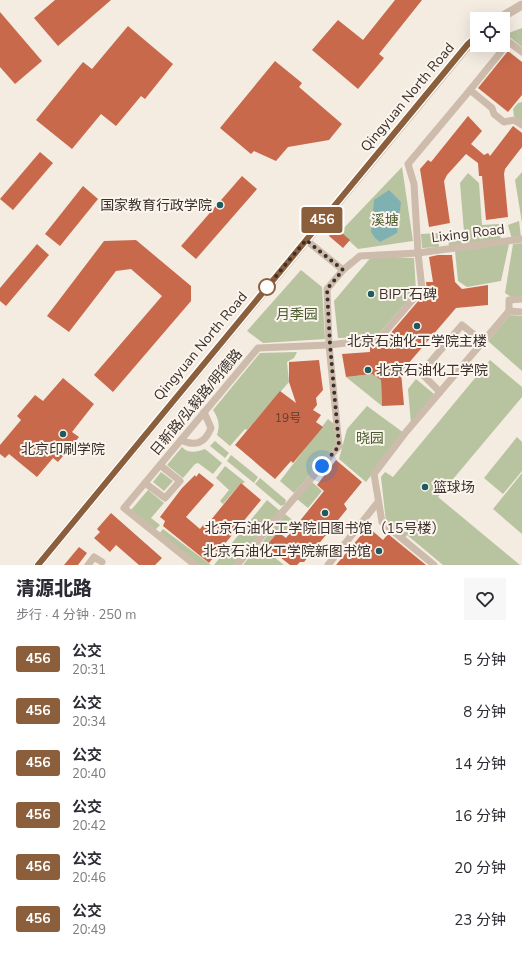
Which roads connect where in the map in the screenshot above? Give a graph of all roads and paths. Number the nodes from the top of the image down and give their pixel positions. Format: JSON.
{"nodes":[{"id":1,"x":522,"y":5,"type":"edge"},
{"id":2,"x":510,"y":12,"type":"edge"},
{"id":3,"x":470,"y":42,"type":"edge"},
{"id":4,"x":522,"y":52,"type":"edge"},
{"id":5,"x":470,"y":90,"type":"junction"},
{"id":6,"x":522,"y":125,"type":"edge"},
{"id":7,"x":522,"y":239,"type":"edge"},
{"id":8,"x":306,"y":240,"type":"junction"},
{"id":9,"x":418,"y":253,"type":"junction"},
{"id":10,"x":343,"y":270,"type":"junction"},
{"id":11,"x":522,"y":299,"type":"edge"},
{"id":12,"x":509,"y":311,"type":"junction"},
{"id":13,"x":522,"y":312,"type":"edge"},
{"id":14,"x":483,"y":342,"type":"junction"},
{"id":15,"x":330,"y":345,"type":"junction"},
{"id":16,"x":440,"y":392,"type":"junction"},
{"id":17,"x":204,"y":412,"type":"junction"},
{"id":18,"x":181,"y":440,"type":"junction"},
{"id":19,"x":160,"y":465,"type":"junction"},
{"id":20,"x":145,"y":483,"type":"junction"},
{"id":21,"x":378,"y":502,"type":"junction"},
{"id":22,"x":103,"y":564,"type":"edge"},
{"id":23,"x":38,"y":565,"type":"edge"},
{"id":24,"x":88,"y":565,"type":"edge"},
{"id":25,"x":195,"y":565,"type":"edge"},
{"id":26,"x":237,"y":565,"type":"edge"},
{"id":27,"x":328,"y":565,"type":"edge"},
{"id":28,"x":434,"y":565,"type":"edge"}],
"edges":[{"from":1,"to":2,"type":"street"},
{"from":3,"to":8,"type":"street","name":"Qingyuan North Road"},
{"from":4,"to":5,"type":"street"},
{"from":5,"to":6,"type":"street"},
{"from":5,"to":9,"type":"street","name":"日新路/弘毅路/明德路"},
{"from":7,"to":9,"type":"street","name":"Lixing Road"},
{"from":8,"to":10,"type":"street"},
{"from":8,"to":23,"type":"street","name":"Qingyuan North Road"},
{"from":9,"to":10,"type":"street","name":"Lixing Road"},
{"from":9,"to":15,"type":"street","name":"日新路/弘毅路/明德路"},
{"from":10,"to":15,"type":"street","name":"Lixing Road"},
{"from":11,"to":12,"type":"street"},
{"from":12,"to":13,"type":"street"},
{"from":12,"to":14,"type":"street"},
{"from":14,"to":16,"type":"street"},
{"from":14,"to":16,"type":"street"},
{"from":15,"to":17,"type":"street","name":"日新路/弘毅路/明德路"},
{"from":15,"to":26,"type":"street"},
{"from":16,"to":21,"type":"street"},
{"from":17,"to":18,"type":"street","name":"日新路/弘毅路/明德路"},
{"from":17,"to":18,"type":"street"},
{"from":18,"to":19,"type":"street","name":"日新路/弘毅路/明德路"},
{"from":19,"to":20,"type":"street","name":"日新路/弘毅路/明德路"},
{"from":19,"to":20,"type":"street"},
{"from":20,"to":25,"type":"street","name":"日新路/弘毅路/明德路"},
{"from":21,"to":27,"type":"street"},
{"from":21,"to":28,"type":"street"},
{"from":22,"to":24,"type":"street"}]}
